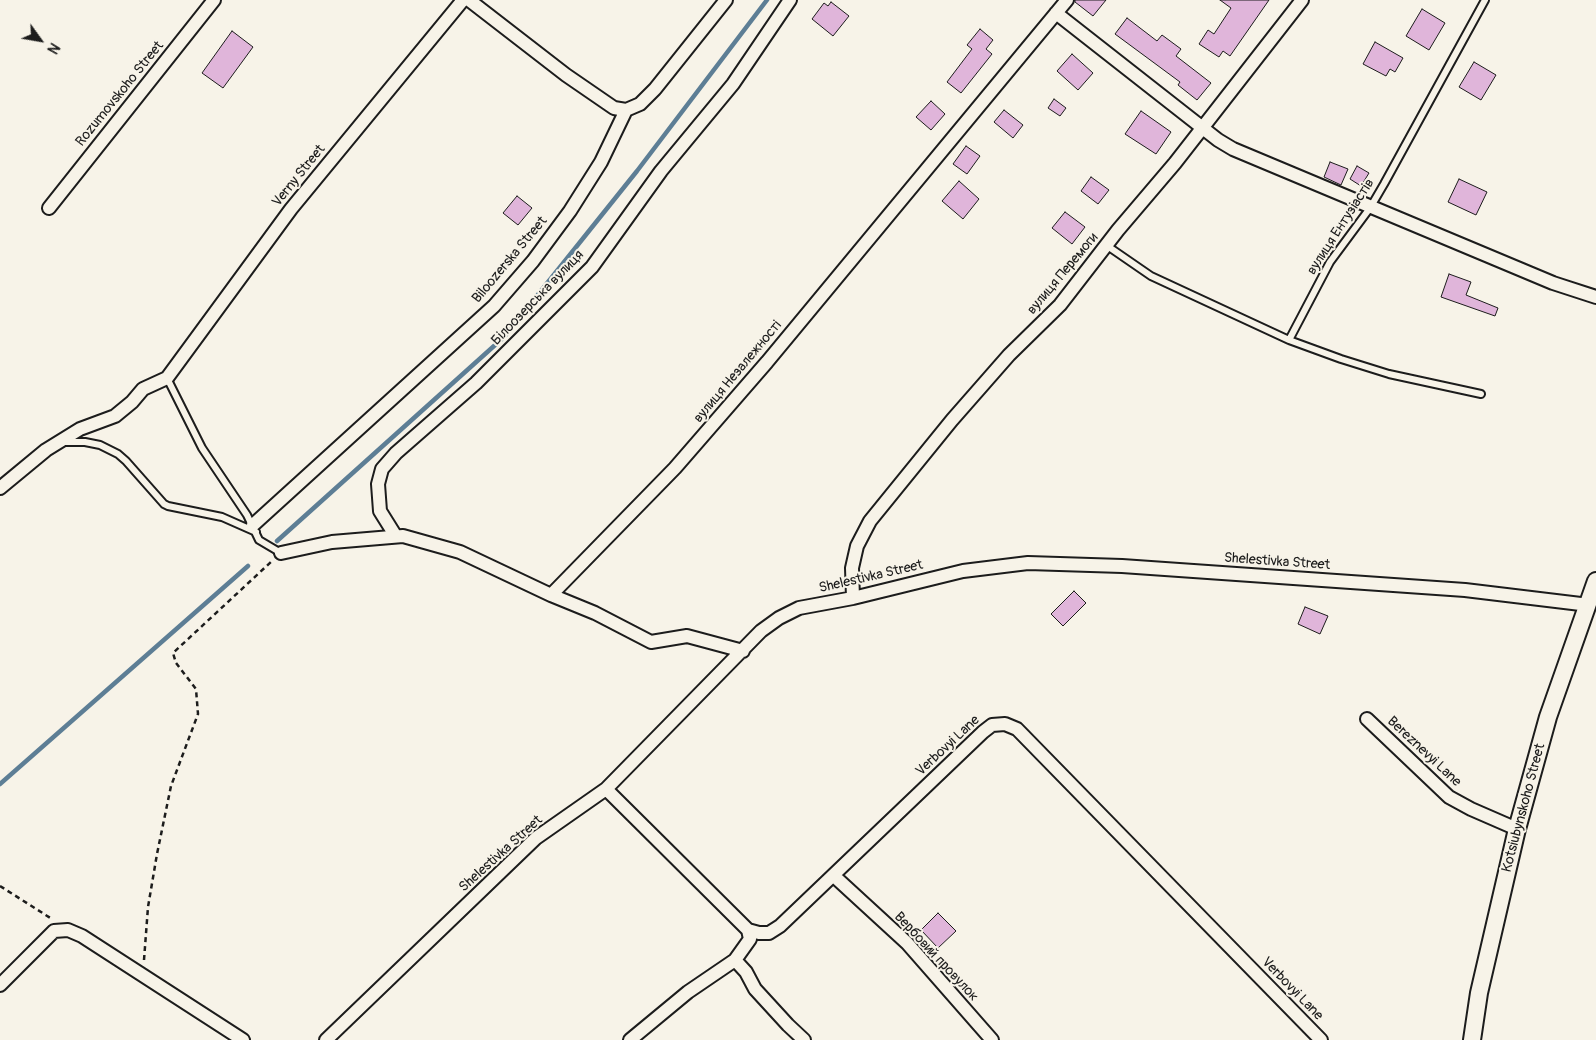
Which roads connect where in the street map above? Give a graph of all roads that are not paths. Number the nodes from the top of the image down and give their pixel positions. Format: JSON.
{"nodes":[{"id":1,"x":214,"y":0,"type":"edge"},
{"id":2,"x":463,"y":0,"type":"edge"},
{"id":3,"x":469,"y":0,"type":"edge"},
{"id":4,"x":726,"y":0,"type":"edge"},
{"id":5,"x":790,"y":0,"type":"edge"},
{"id":6,"x":1067,"y":0,"type":"edge"},
{"id":7,"x":1302,"y":0,"type":"edge"},
{"id":8,"x":1485,"y":0,"type":"edge"},
{"id":9,"x":1056,"y":13,"type":"junction"},
{"id":10,"x":626,"y":110,"type":"junction"},
{"id":11,"x":1202,"y":128,"type":"junction"},
{"id":12,"x":49,"y":208,"type":"dead end"},
{"id":13,"x":1370,"y":208,"type":"junction"},
{"id":14,"x":1106,"y":245,"type":"junction"},
{"id":15,"x":1596,"y":297,"type":"edge"},
{"id":16,"x":1290,"y":340,"type":"junction"},
{"id":17,"x":167,"y":378,"type":"junction"},
{"id":18,"x":1481,"y":394,"type":"dead end"},
{"id":19,"x":58,"y":442,"type":"junction"},
{"id":20,"x":0,"y":488,"type":"edge"},
{"id":21,"x":254,"y":529,"type":"junction"},
{"id":22,"x":395,"y":535,"type":"junction"},
{"id":23,"x":280,"y":553,"type":"joint"},
{"id":24,"x":1596,"y":581,"type":"edge"},
{"id":25,"x":551,"y":595,"type":"junction"},
{"id":26,"x":853,"y":598,"type":"junction"},
{"id":27,"x":1589,"y":605,"type":"junction"},
{"id":28,"x":743,"y":651,"type":"junction"},
{"id":29,"x":1366,"y":719,"type":"dead end"},
{"id":30,"x":606,"y":789,"type":"junction"},
{"id":31,"x":1517,"y":829,"type":"junction"},
{"id":32,"x":834,"y":876,"type":"junction"},
{"id":33,"x":748,"y":930,"type":"junction"},
{"id":34,"x":735,"y":960,"type":"junction"},
{"id":35,"x":0,"y":985,"type":"edge"},
{"id":36,"x":243,"y":1040,"type":"edge"},
{"id":37,"x":326,"y":1040,"type":"edge"},
{"id":38,"x":630,"y":1040,"type":"edge"},
{"id":39,"x":804,"y":1040,"type":"edge"},
{"id":40,"x":992,"y":1040,"type":"edge"},
{"id":41,"x":1321,"y":1040,"type":"edge"},
{"id":42,"x":1472,"y":1040,"type":"edge"}],
"edges":[{"from":1,"to":12,"type":"street","name":"Rozumovskoho Street"},
{"from":2,"to":17,"type":"street","name":"Verny Street"},
{"from":3,"to":10,"type":"street"},
{"from":4,"to":10,"type":"street"},
{"from":5,"to":22,"type":"street","name":"Білоозерська вулиця"},
{"from":6,"to":9,"type":"street","name":"вулиця Незалежності"},
{"from":7,"to":11,"type":"street","name":"вулиця Перемоги"},
{"from":8,"to":13,"type":"lane","name":"вулиця Ентузіастів"},
{"from":9,"to":11,"type":"street"},
{"from":9,"to":25,"type":"street","name":"вулиця Незалежності"},
{"from":10,"to":21,"type":"street","name":"Biloozerska Street"},
{"from":11,"to":13,"type":"street"},
{"from":11,"to":14,"type":"street","name":"вулиця Перемоги"},
{"from":13,"to":15,"type":"street"},
{"from":13,"to":16,"type":"lane","name":"вулиця Ентузіастів"},
{"from":14,"to":16,"type":"lane"},
{"from":14,"to":26,"type":"street","name":"вулиця Перемоги"},
{"from":16,"to":18,"type":"lane"},
{"from":17,"to":19,"type":"street"},
{"from":17,"to":21,"type":"lane"},
{"from":19,"to":20,"type":"street"},
{"from":19,"to":21,"type":"lane"},
{"from":21,"to":23,"type":"lane"},
{"from":22,"to":23,"type":"street"},
{"from":22,"to":25,"type":"street"},
{"from":24,"to":27,"type":"street","name":"Kotsiubynskoho Street"},
{"from":25,"to":28,"type":"street"},
{"from":26,"to":27,"type":"street","name":"Shelestivka Street"},
{"from":26,"to":28,"type":"street","name":"Shelestivka Street"},
{"from":27,"to":31,"type":"street","name":"Kotsiubynskoho Street"},
{"from":28,"to":30,"type":"street","name":"Shelestivka Street"},
{"from":29,"to":31,"type":"street","name":"Bereznevyi Lane"},
{"from":30,"to":33,"type":"street"},
{"from":30,"to":37,"type":"street","name":"Shelestivka Street"},
{"from":31,"to":42,"type":"street","name":"Kotsiubynskoho Street"},
{"from":32,"to":33,"type":"street","name":"Verbovyi Lane"},
{"from":32,"to":40,"type":"street","name":"Вербовий провулок"},
{"from":32,"to":41,"type":"street","name":"Verbovyi Lane"},
{"from":33,"to":34,"type":"street"},
{"from":34,"to":38,"type":"street"},
{"from":34,"to":39,"type":"street"},
{"from":35,"to":36,"type":"street"}]}
